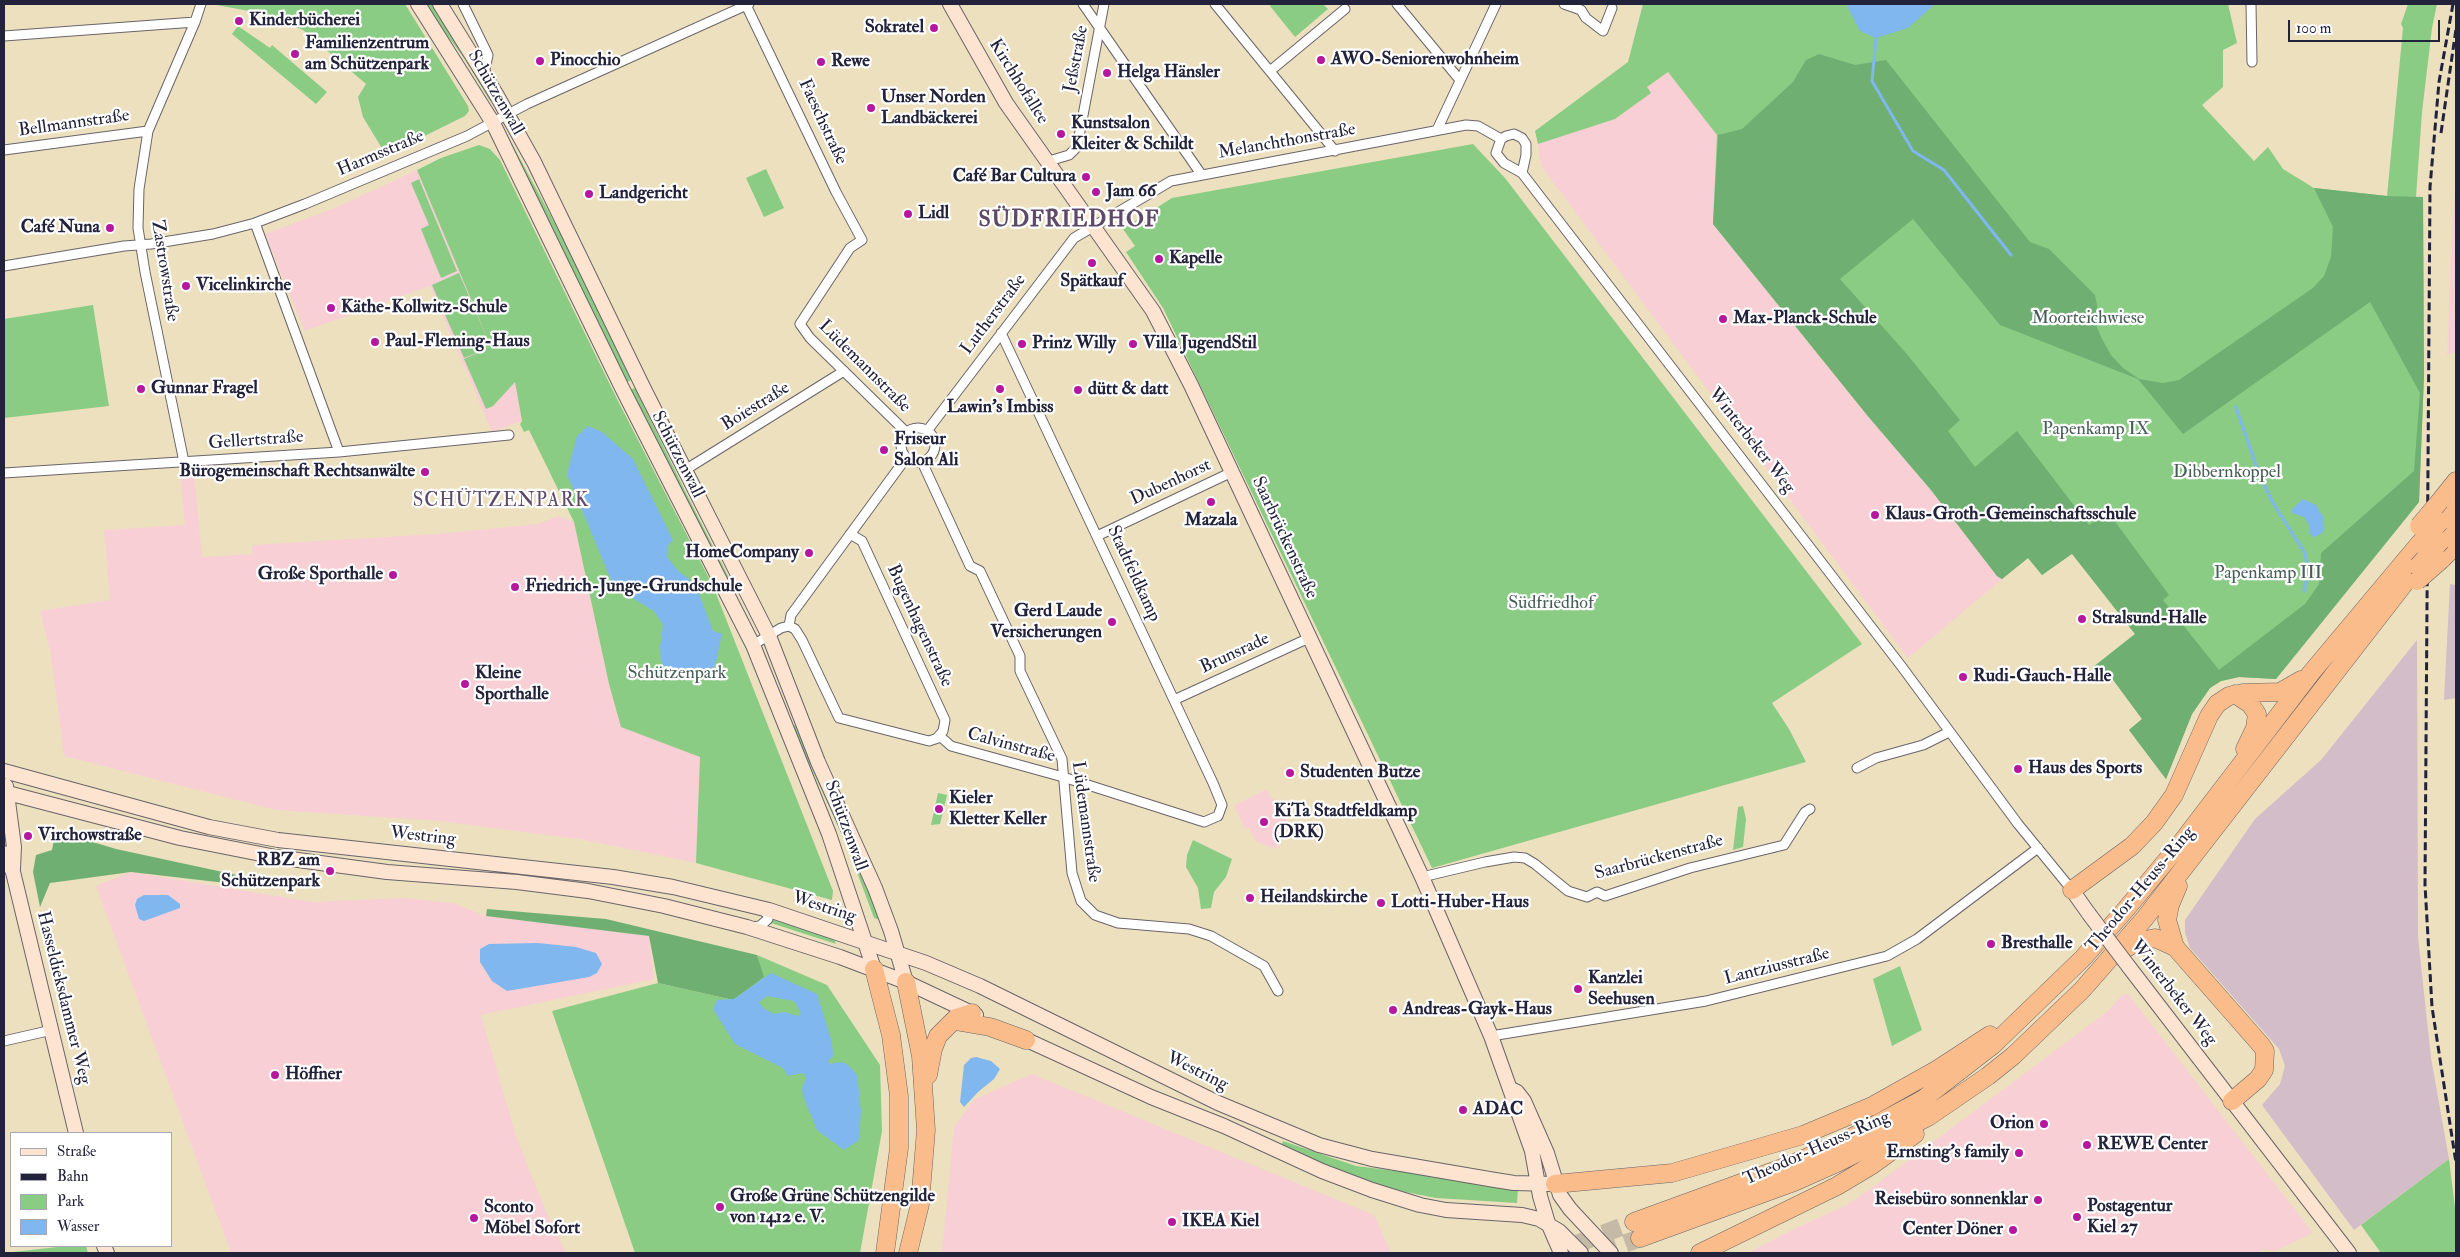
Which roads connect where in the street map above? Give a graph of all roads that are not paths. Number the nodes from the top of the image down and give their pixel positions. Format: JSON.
{"nodes":[{"id":1,"x":201,"y":4,"type":"edge"},
{"id":2,"x":418,"y":4,"type":"edge"},
{"id":3,"x":440,"y":4,"type":"edge"},
{"id":4,"x":463,"y":4,"type":"edge"},
{"id":5,"x":748,"y":4,"type":"edge"},
{"id":6,"x":950,"y":4,"type":"edge"},
{"id":7,"x":1083,"y":4,"type":"edge"},
{"id":8,"x":1104,"y":4,"type":"edge"},
{"id":9,"x":1215,"y":4,"type":"edge"},
{"id":10,"x":1397,"y":4,"type":"edge"},
{"id":11,"x":1496,"y":4,"type":"edge"},
{"id":12,"x":1564,"y":4,"type":"edge"},
{"id":13,"x":2251,"y":4,"type":"edge"},
{"id":14,"x":1612,"y":8,"type":"dead end"},
{"id":15,"x":1346,"y":9,"type":"dead end"},
{"id":16,"x":195,"y":22,"type":"junction"},
{"id":17,"x":1100,"y":28,"type":"junction"},
{"id":18,"x":4,"y":36,"type":"edge"},
{"id":19,"x":2252,"y":62,"type":"dead end"},
{"id":20,"x":1270,"y":71,"type":"junction"},
{"id":21,"x":484,"y":74,"type":"junction"},
{"id":22,"x":1459,"y":79,"type":"junction"},
{"id":23,"x":508,"y":116,"type":"junction"},
{"id":24,"x":493,"y":123,"type":"junction"},
{"id":25,"x":148,"y":130,"type":"junction"},
{"id":26,"x":1437,"y":130,"type":"junction"},
{"id":27,"x":1501,"y":139,"type":"junction"},
{"id":28,"x":4,"y":150,"type":"edge"},
{"id":29,"x":1335,"y":151,"type":"junction"},
{"id":30,"x":1048,"y":161,"type":"junction"},
{"id":31,"x":1522,"y":173,"type":"junction"},
{"id":32,"x":1201,"y":174,"type":"junction"},
{"id":33,"x":255,"y":223,"type":"junction"},
{"id":34,"x":1094,"y":226,"type":"junction"},
{"id":35,"x":141,"y":245,"type":"junction"},
{"id":36,"x":850,"y":248,"type":"joint"},
{"id":37,"x":4,"y":266,"type":"edge"},
{"id":38,"x":1001,"y":332,"type":"junction"},
{"id":39,"x":844,"y":370,"type":"junction"},
{"id":40,"x":927,"y":431,"type":"junction"},
{"id":41,"x":906,"y":432,"type":"junction"},
{"id":42,"x":509,"y":435,"type":"dead end"},
{"id":43,"x":339,"y":452,"type":"junction"},
{"id":44,"x":906,"y":458,"type":"junction"},
{"id":45,"x":184,"y":462,"type":"junction"},
{"id":46,"x":922,"y":462,"type":"junction"},
{"id":47,"x":685,"y":470,"type":"junction"},
{"id":48,"x":1232,"y":472,"type":"junction"},
{"id":49,"x":4,"y":473,"type":"edge"},
{"id":50,"x":2456,"y":481,"type":"edge"},
{"id":51,"x":2448,"y":503,"type":"edge"},
{"id":52,"x":2448,"y":524,"type":"edge"},
{"id":53,"x":850,"y":534,"type":"junction"},
{"id":54,"x":1097,"y":536,"type":"junction"},
{"id":55,"x":2448,"y":543,"type":"edge"},
{"id":56,"x":2417,"y":574,"type":"junction"},
{"id":57,"x":2379,"y":592,"type":"junction"},
{"id":58,"x":789,"y":626,"type":"junction"},
{"id":59,"x":768,"y":636,"type":"junction"},
{"id":60,"x":1310,"y":638,"type":"junction"},
{"id":61,"x":753,"y":645,"type":"junction"},
{"id":62,"x":2311,"y":673,"type":"junction"},
{"id":63,"x":2235,"y":694,"type":"junction"},
{"id":64,"x":1174,"y":700,"type":"junction"},
{"id":65,"x":1949,"y":732,"type":"junction"},
{"id":66,"x":937,"y":738,"type":"junction"},
{"id":67,"x":1857,"y":768,"type":"dead end"},
{"id":68,"x":4,"y":770,"type":"edge"},
{"id":69,"x":1063,"y":777,"type":"junction"},
{"id":70,"x":2231,"y":779,"type":"junction"},
{"id":71,"x":5,"y":793,"type":"edge"},
{"id":72,"x":1810,"y":809,"type":"dead end"},
{"id":73,"x":1204,"y":822,"type":"joint"},
{"id":74,"x":2038,"y":848,"type":"junction"},
{"id":75,"x":4,"y":853,"type":"edge"},
{"id":76,"x":2186,"y":866,"type":"junction"},
{"id":77,"x":13,"y":872,"type":"junction"},
{"id":78,"x":1422,"y":877,"type":"junction"},
{"id":79,"x":2067,"y":884,"type":"junction"},
{"id":80,"x":759,"y":908,"type":"junction"},
{"id":81,"x":747,"y":927,"type":"junction"},
{"id":82,"x":866,"y":941,"type":"junction"},
{"id":83,"x":2175,"y":947,"type":"junction"},
{"id":84,"x":897,"y":952,"type":"junction"},
{"id":85,"x":2110,"y":959,"type":"junction"},
{"id":86,"x":874,"y":969,"type":"junction"},
{"id":87,"x":906,"y":982,"type":"junction"},
{"id":88,"x":1278,"y":991,"type":"dead end"},
{"id":89,"x":2034,"y":1006,"type":"junction"},
{"id":90,"x":972,"y":1013,"type":"junction"},
{"id":91,"x":952,"y":1022,"type":"junction"},
{"id":92,"x":52,"y":1030,"type":"junction"},
{"id":93,"x":1491,"y":1036,"type":"junction"},
{"id":94,"x":4,"y":1040,"type":"edge"},
{"id":95,"x":1026,"y":1040,"type":"junction"},
{"id":96,"x":1511,"y":1089,"type":"junction"},
{"id":97,"x":925,"y":1090,"type":"junction"},
{"id":98,"x":1958,"y":1097,"type":"junction"},
{"id":99,"x":2232,"y":1101,"type":"junction"},
{"id":100,"x":76,"y":1132,"type":"edge"},
{"id":101,"x":1555,"y":1184,"type":"junction"},
{"id":102,"x":1539,"y":1190,"type":"junction"},
{"id":103,"x":1522,"y":1215,"type":"junction"},
{"id":104,"x":1548,"y":1223,"type":"junction"},
{"id":105,"x":885,"y":1253,"type":"edge"},
{"id":106,"x":908,"y":1253,"type":"edge"},
{"id":107,"x":1561,"y":1253,"type":"edge"},
{"id":108,"x":1581,"y":1253,"type":"edge"},
{"id":109,"x":1611,"y":1253,"type":"edge"},
{"id":110,"x":1700,"y":1253,"type":"edge"},
{"id":111,"x":2349,"y":1253,"type":"edge"}],
"edges":[{"from":1,"to":16,"type":"street","name":"Zastrowstraße"},
{"from":2,"to":24,"type":"main road","name":"Schützenwall"},
{"from":3,"to":21,"type":"main road","name":"Schützenwall"},
{"from":4,"to":21,"type":"street","name":"Schützenwall"},
{"from":5,"to":23,"type":"street","name":"Harmsstraße"},
{"from":5,"to":36,"type":"street","name":"Faeschstraße"},
{"from":6,"to":30,"type":"main road","name":"Kirchhofallee"},
{"from":7,"to":17,"type":"street"},
{"from":8,"to":17,"type":"street","name":"Jeßstraße"},
{"from":9,"to":20,"type":"street"},
{"from":10,"to":22,"type":"street"},
{"from":11,"to":22,"type":"street"},
{"from":12,"to":14,"type":"street"},
{"from":13,"to":19,"type":"street"},
{"from":15,"to":20,"type":"street"},
{"from":16,"to":18,"type":"street"},
{"from":16,"to":25,"type":"street","name":"Zastrowstraße"},
{"from":17,"to":30,"type":"street","name":"Jeßstraße"},
{"from":17,"to":32,"type":"street"},
{"from":20,"to":29,"type":"street"},
{"from":21,"to":23,"type":"main road","name":"Schützenwall"},
{"from":22,"to":26,"type":"street"},
{"from":23,"to":24,"type":"street","name":"Harmsstraße"},
{"from":23,"to":47,"type":"main road","name":"Schützenwall"},
{"from":24,"to":33,"type":"street","name":"Harmsstraße"},
{"from":24,"to":61,"type":"main road","name":"Schützenwall"},
{"from":25,"to":28,"type":"street","name":"Bellmannstraße"},
{"from":25,"to":35,"type":"street","name":"Zastrowstraße"},
{"from":26,"to":27,"type":"street"},
{"from":26,"to":29,"type":"street","name":"Melanchthonstraße"},
{"from":27,"to":31,"type":"street","name":"Winterbeker Weg"},
{"from":27,"to":31,"type":"street"},
{"from":29,"to":32,"type":"street","name":"Melanchthonstraße"},
{"from":30,"to":34,"type":"main road","name":"Kirchhofallee"},
{"from":31,"to":65,"type":"street","name":"Winterbeker Weg"},
{"from":32,"to":34,"type":"street","name":"Melanchthonstraße"},
{"from":33,"to":35,"type":"street","name":"Harmsstraße"},
{"from":33,"to":43,"type":"street"},
{"from":34,"to":38,"type":"street","name":"Lutherstraße"},
{"from":34,"to":48,"type":"main road","name":"Saarbrückenstraße"},
{"from":35,"to":37,"type":"street","name":"Harmsstraße"},
{"from":35,"to":45,"type":"street","name":"Zastrowstraße"},
{"from":36,"to":39,"type":"street","name":"Lüdemannstraße"},
{"from":38,"to":40,"type":"street","name":"Lutherstraße"},
{"from":38,"to":54,"type":"street","name":"Stadtfeldkamp"},
{"from":39,"to":41,"type":"street","name":"Lüdemannstraße"},
{"from":39,"to":47,"type":"street","name":"Boiestraße"},
{"from":40,"to":41,"type":"street"},
{"from":40,"to":46,"type":"street"},
{"from":41,"to":44,"type":"street"},
{"from":42,"to":43,"type":"street","name":"Gellertstraße"},
{"from":43,"to":45,"type":"street","name":"Gellertstraße"},
{"from":44,"to":46,"type":"street"},
{"from":44,"to":53,"type":"street"},
{"from":45,"to":49,"type":"street","name":"Gellertstraße"},
{"from":46,"to":69,"type":"street","name":"Lüdemannstraße"},
{"from":47,"to":59,"type":"main road","name":"Schützenwall"},
{"from":48,"to":54,"type":"street","name":"Dubenhorst"},
{"from":48,"to":60,"type":"main road","name":"Saarbrückenstraße"},
{"from":50,"to":51,"type":"highway"},
{"from":51,"to":52,"type":"highway","name":"Theodor-Heuss-Ring"},
{"from":51,"to":57,"type":"highway","bridge":true},
{"from":52,"to":55,"type":"highway","name":"Theodor-Heuss-Ring"},
{"from":52,"to":57,"type":"highway","name":"Theodor-Heuss-Ring","bridge":true},
{"from":53,"to":58,"type":"street"},
{"from":53,"to":66,"type":"street","name":"Bugenhagenstraße"},
{"from":54,"to":64,"type":"street","name":"Stadtfeldkamp"},
{"from":55,"to":56,"type":"highway","name":"Theodor-Heuss-Ring","bridge":true},
{"from":55,"to":56,"type":"highway","bridge":true},
{"from":56,"to":76,"type":"highway","name":"Theodor-Heuss-Ring"},
{"from":57,"to":62,"type":"highway","name":"Theodor-Heuss-Ring"},
{"from":58,"to":59,"type":"street"},
{"from":58,"to":66,"type":"street","name":"Calvinstraße"},
{"from":59,"to":61,"type":"street"},
{"from":59,"to":84,"type":"main road","name":"Schützenwall"},
{"from":60,"to":64,"type":"street","name":"Brunsrade"},
{"from":60,"to":78,"type":"main road","name":"Saarbrückenstraße"},
{"from":61,"to":82,"type":"main road","name":"Schützenwall"},
{"from":62,"to":63,"type":"highway"},
{"from":62,"to":70,"type":"highway","name":"Theodor-Heuss-Ring"},
{"from":63,"to":70,"type":"highway"},
{"from":63,"to":79,"type":"highway"},
{"from":64,"to":73,"type":"street","name":"Stadtfeldkamp"},
{"from":65,"to":67,"type":"street"},
{"from":65,"to":74,"type":"street","name":"Winterbeker Weg"},
{"from":66,"to":69,"type":"street","name":"Calvinstraße"},
{"from":68,"to":71,"type":"main road","name":"Hasseldieksdammer Weg"},
{"from":68,"to":80,"type":"main road","name":"Westring"},
{"from":69,"to":73,"type":"street","name":"Calvinstraße"},
{"from":69,"to":88,"type":"street","name":"Lüdemannstraße"},
{"from":70,"to":89,"type":"highway","name":"Theodor-Heuss-Ring"},
{"from":71,"to":77,"type":"main road","name":"Hasseldieksdammer Weg"},
{"from":71,"to":81,"type":"main road","name":"Westring"},
{"from":72,"to":78,"type":"street","name":"Saarbrückenstraße"},
{"from":74,"to":79,"type":"street","name":"Winterbeker Weg"},
{"from":74,"to":93,"type":"street","name":"Lantziusstraße"},
{"from":75,"to":77,"type":"main road","name":"Hasseldieksdammer Weg"},
{"from":76,"to":83,"type":"highway"},
{"from":76,"to":85,"type":"highway","name":"Theodor-Heuss-Ring"},
{"from":77,"to":92,"type":"main road","name":"Hasseldieksdammer Weg"},
{"from":78,"to":93,"type":"main road","name":"Saarbrückenstraße"},
{"from":79,"to":99,"type":"main road","name":"Winterbeker Weg","bridge":true},
{"from":80,"to":81,"type":"street"},
{"from":80,"to":82,"type":"main road","name":"Westring"},
{"from":81,"to":86,"type":"main road","name":"Westring"},
{"from":82,"to":84,"type":"main road","name":"Westring"},
{"from":82,"to":86,"type":"main road","name":"Schützenwall"},
{"from":83,"to":85,"type":"highway"},
{"from":83,"to":99,"type":"highway"},
{"from":84,"to":87,"type":"main road","name":"Schützenwall"},
{"from":84,"to":102,"type":"main road","name":"Westring"},
{"from":85,"to":98,"type":"highway","name":"Theodor-Heuss-Ring"},
{"from":86,"to":87,"type":"main road","name":"Westring"},
{"from":86,"to":105,"type":"highway"},
{"from":87,"to":90,"type":"main road","name":"Westring"},
{"from":87,"to":97,"type":"highway"},
{"from":89,"to":98,"type":"highway","name":"Theodor-Heuss-Ring"},
{"from":89,"to":101,"type":"highway"},
{"from":90,"to":91,"type":"highway"},
{"from":90,"to":95,"type":"main road","name":"Westring"},
{"from":91,"to":95,"type":"highway"},
{"from":91,"to":97,"type":"highway"},
{"from":92,"to":94,"type":"street"},
{"from":92,"to":100,"type":"main road","name":"Hasseldieksdammer Weg"},
{"from":93,"to":96,"type":"main road","name":"Saarbrückenstraße"},
{"from":95,"to":103,"type":"main road","name":"Westring"},
{"from":96,"to":101,"type":"main road","name":"Saarbrückenstraße"},
{"from":96,"to":102,"type":"main road","name":"Saarbrückenstraße"},
{"from":97,"to":106,"type":"highway"},
{"from":98,"to":110,"type":"highway"},
{"from":99,"to":111,"type":"main road","name":"Winterbeker Weg"},
{"from":101,"to":102,"type":"main road","name":"Westring"},
{"from":101,"to":109,"type":"main road","name":"Saarbrückenstraße"},
{"from":102,"to":103,"type":"main road"},
{"from":102,"to":104,"type":"main road","name":"Saarbrückenstraße"},
{"from":103,"to":104,"type":"main road","name":"Westring"},
{"from":104,"to":107,"type":"main road","name":"Saarbrückenstraße"},
{"from":104,"to":108,"type":"main road"}]}
